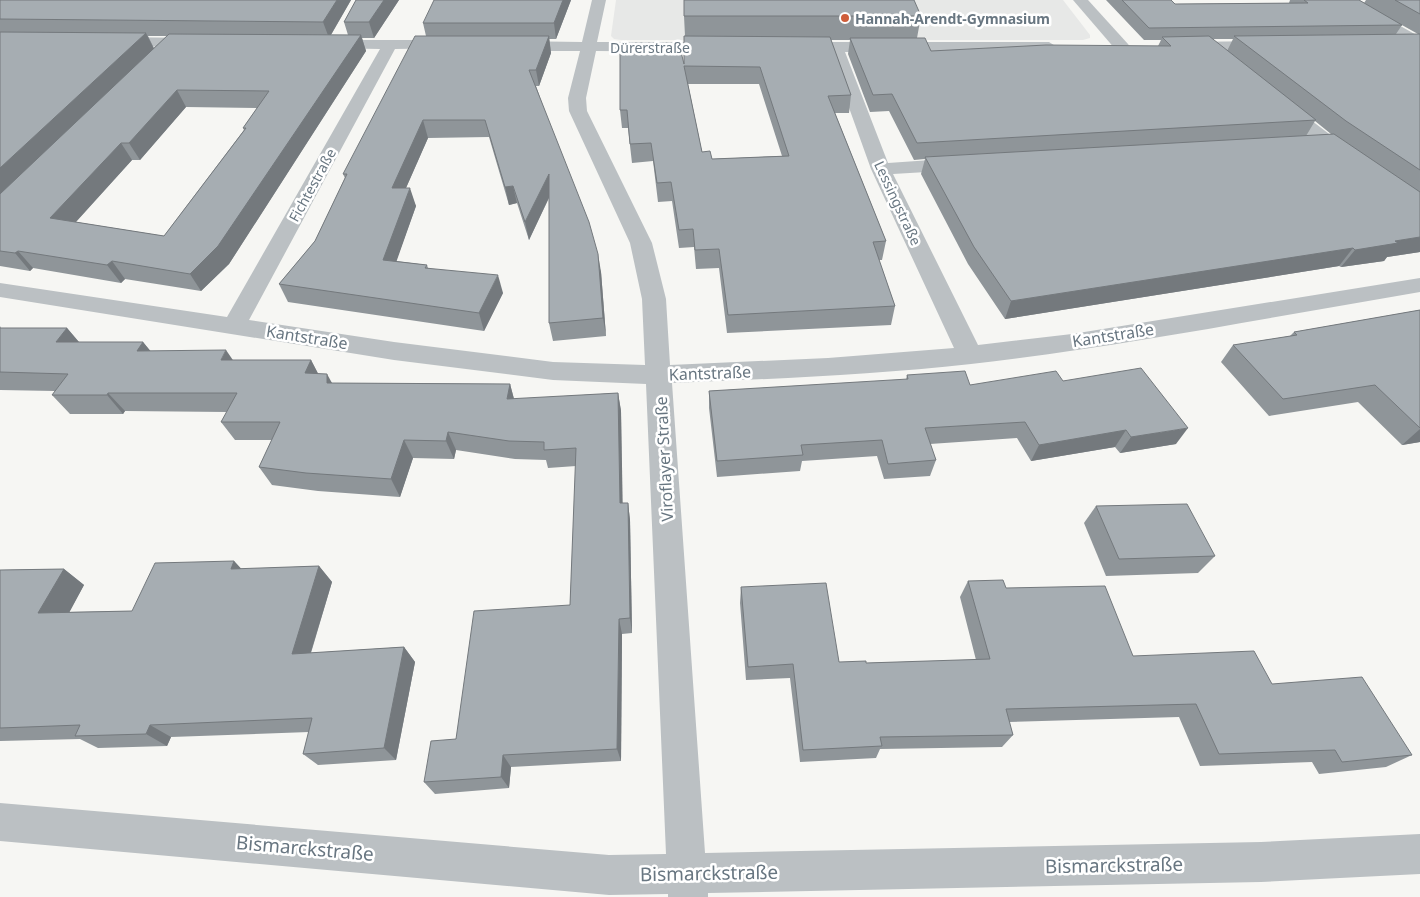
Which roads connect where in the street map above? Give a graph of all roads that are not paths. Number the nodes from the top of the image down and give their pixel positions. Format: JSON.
{"nodes":[{"id":1,"x":598,"y":0,"type":"edge"},
{"id":2,"x":1080,"y":0,"type":"edge"},
{"id":3,"x":1344,"y":0,"type":"edge"},
{"id":4,"x":346,"y":26,"type":"edge"},
{"id":5,"x":94,"y":42,"type":"edge"},
{"id":6,"x":173,"y":43,"type":"junction"},
{"id":7,"x":211,"y":43,"type":"edge"},
{"id":8,"x":307,"y":43,"type":"edge"},
{"id":9,"x":336,"y":43,"type":"junction"},
{"id":10,"x":1420,"y":43,"type":"edge"},
{"id":11,"x":390,"y":44,"type":"junction"},
{"id":12,"x":1391,"y":44,"type":"edge"},
{"id":13,"x":469,"y":45,"type":"edge"},
{"id":14,"x":499,"y":46,"type":"edge"},
{"id":15,"x":1285,"y":46,"type":"edge"},
{"id":16,"x":588,"y":47,"type":"junction"},
{"id":17,"x":736,"y":47,"type":"edge"},
{"id":18,"x":785,"y":47,"type":"edge"},
{"id":19,"x":1062,"y":47,"type":"edge"},
{"id":20,"x":1102,"y":47,"type":"edge"},
{"id":21,"x":1122,"y":47,"type":"junction"},
{"id":22,"x":1141,"y":47,"type":"edge"},
{"id":23,"x":1169,"y":47,"type":"edge"},
{"id":24,"x":1207,"y":47,"type":"junction"},
{"id":25,"x":835,"y":48,"type":"junction"},
{"id":26,"x":152,"y":63,"type":"edge"},
{"id":27,"x":1230,"y":65,"type":"edge"},
{"id":28,"x":1267,"y":95,"type":"edge"},
{"id":29,"x":1327,"y":143,"type":"junction"},
{"id":30,"x":1297,"y":145,"type":"edge"},
{"id":31,"x":980,"y":163,"type":"edge"},
{"id":32,"x":1358,"y":165,"type":"edge"},
{"id":33,"x":881,"y":168,"type":"junction"},
{"id":34,"x":1420,"y":285,"type":"edge"},
{"id":35,"x":0,"y":290,"type":"edge"},
{"id":36,"x":234,"y":326,"type":"junction"},
{"id":37,"x":970,"y":355,"type":"junction"},
{"id":38,"x":659,"y":375,"type":"junction"},
{"id":39,"x":0,"y":822,"type":"edge"},
{"id":40,"x":1420,"y":854,"type":"edge"},
{"id":41,"x":688,"y":886,"type":"edge"}],
"edges":[{"from":1,"to":16,"type":"street","name":"Viroflayer Straße"},
{"from":2,"to":21,"type":"street"},
{"from":3,"to":10,"type":"street"},
{"from":4,"to":9,"type":"street"},
{"from":5,"to":6,"type":"street"},
{"from":6,"to":7,"type":"street"},
{"from":6,"to":26,"type":"street"},
{"from":8,"to":9,"type":"street"},
{"from":9,"to":11,"type":"street"},
{"from":10,"to":12,"type":"street"},
{"from":11,"to":13,"type":"street"},
{"from":11,"to":36,"type":"street","name":"Fichtestraße"},
{"from":14,"to":16,"type":"street","name":"Dürerstraße"},
{"from":15,"to":24,"type":"street"},
{"from":16,"to":17,"type":"street","name":"Dürerstraße"},
{"from":16,"to":38,"type":"street","name":"Viroflayer Straße"},
{"from":18,"to":25,"type":"street"},
{"from":19,"to":25,"type":"street"},
{"from":20,"to":21,"type":"street"},
{"from":21,"to":22,"type":"street"},
{"from":23,"to":24,"type":"street"},
{"from":24,"to":27,"type":"street"},
{"from":25,"to":33,"type":"street","name":"Lessingstraße"},
{"from":28,"to":29,"type":"street"},
{"from":29,"to":30,"type":"street"},
{"from":29,"to":32,"type":"street"},
{"from":31,"to":33,"type":"street"},
{"from":33,"to":37,"type":"street","name":"Lessingstraße"},
{"from":34,"to":37,"type":"street","name":"Kantstraße"},
{"from":35,"to":36,"type":"street","name":"Kantstraße"},
{"from":36,"to":38,"type":"street","name":"Kantstraße"},
{"from":37,"to":38,"type":"street","name":"Kantstraße"},
{"from":38,"to":41,"type":"street","name":"Viroflayer Straße"},
{"from":39,"to":41,"type":"street","name":"Bismarckstraße"},
{"from":40,"to":41,"type":"street","name":"Bismarckstraße"}]}
